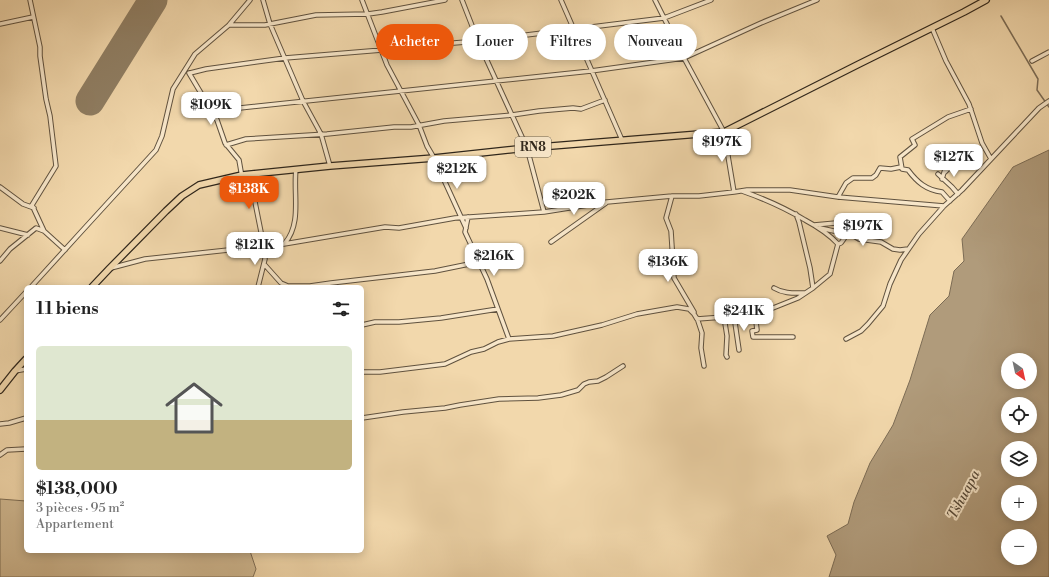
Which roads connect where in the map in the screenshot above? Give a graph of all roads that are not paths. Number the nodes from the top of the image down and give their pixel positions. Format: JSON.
{"nodes":[{"id":1,"x":30,"y":0,"type":"edge"},
{"id":2,"x":250,"y":0,"type":"edge"},
{"id":3,"x":263,"y":0,"type":"edge"},
{"id":4,"x":362,"y":0,"type":"edge"},
{"id":5,"x":445,"y":0,"type":"edge"},
{"id":6,"x":462,"y":0,"type":"edge"},
{"id":7,"x":561,"y":0,"type":"edge"},
{"id":8,"x":656,"y":0,"type":"edge"},
{"id":9,"x":711,"y":0,"type":"edge"},
{"id":10,"x":817,"y":0,"type":"edge"},
{"id":11,"x":986,"y":0,"type":"edge"},
{"id":12,"x":368,"y":14,"type":"junction"},
{"id":13,"x":33,"y":17,"type":"junction"},
{"id":14,"x":664,"y":18,"type":"junction"},
{"id":15,"x":0,"y":24,"type":"edge"},
{"id":16,"x":270,"y":24,"type":"junction"},
{"id":17,"x":471,"y":24,"type":"edge"},
{"id":18,"x":572,"y":24,"type":"edge"},
{"id":19,"x":667,"y":24,"type":"edge"},
{"id":20,"x":229,"y":25,"type":"junction"},
{"id":21,"x":606,"y":25,"type":"edge"},
{"id":22,"x":932,"y":28,"type":"junction"},
{"id":23,"x":376,"y":35,"type":"edge"},
{"id":24,"x":376,"y":50,"type":"edge"},
{"id":25,"x":697,"y":52,"type":"edge"},
{"id":26,"x":1049,"y":52,"type":"edge"},
{"id":27,"x":285,"y":58,"type":"junction"},
{"id":28,"x":385,"y":60,"type":"edge"},
{"id":29,"x":486,"y":60,"type":"edge"},
{"id":30,"x":588,"y":60,"type":"edge"},
{"id":31,"x":669,"y":60,"type":"edge"},
{"id":32,"x":685,"y":60,"type":"edge"},
{"id":33,"x":1032,"y":61,"type":"dead end"},
{"id":34,"x":185,"y":70,"type":"junction"},
{"id":35,"x":592,"y":70,"type":"junction"},
{"id":36,"x":190,"y":73,"type":"junction"},
{"id":37,"x":495,"y":80,"type":"junction"},
{"id":38,"x":401,"y":91,"type":"junction"},
{"id":39,"x":605,"y":100,"type":"junction"},
{"id":40,"x":303,"y":101,"type":"junction"},
{"id":41,"x":1047,"y":102,"type":"edge"},
{"id":42,"x":971,"y":109,"type":"junction"},
{"id":43,"x":212,"y":111,"type":"junction"},
{"id":44,"x":512,"y":115,"type":"junction"},
{"id":45,"x":419,"y":125,"type":"junction"},
{"id":46,"x":724,"y":132,"type":"junction"},
{"id":47,"x":321,"y":134,"type":"junction"},
{"id":48,"x":622,"y":140,"type":"junction"},
{"id":49,"x":226,"y":144,"type":"junction"},
{"id":50,"x":526,"y":148,"type":"junction"},
{"id":51,"x":434,"y":158,"type":"junction"},
{"id":52,"x":991,"y":160,"type":"junction"},
{"id":53,"x":953,"y":164,"type":"dead end"},
{"id":54,"x":330,"y":166,"type":"junction"},
{"id":55,"x":946,"y":166,"type":"dead end"},
{"id":56,"x":901,"y":167,"type":"junction"},
{"id":57,"x":296,"y":169,"type":"junction"},
{"id":58,"x":944,"y":172,"type":"junction"},
{"id":59,"x":242,"y":174,"type":"junction"},
{"id":60,"x":938,"y":174,"type":"dead end"},
{"id":61,"x":942,"y":179,"type":"junction"},
{"id":62,"x":0,"y":187,"type":"edge"},
{"id":63,"x":741,"y":191,"type":"junction"},
{"id":64,"x":734,"y":192,"type":"junction"},
{"id":65,"x":958,"y":194,"type":"junction"},
{"id":66,"x":672,"y":196,"type":"junction"},
{"id":67,"x":838,"y":197,"type":"junction"},
{"id":68,"x":950,"y":201,"type":"junction"},
{"id":69,"x":607,"y":202,"type":"junction"},
{"id":70,"x":944,"y":206,"type":"junction"},
{"id":71,"x":34,"y":208,"type":"junction"},
{"id":72,"x":544,"y":212,"type":"junction"},
{"id":73,"x":796,"y":214,"type":"junction"},
{"id":74,"x":468,"y":217,"type":"junction"},
{"id":75,"x":460,"y":218,"type":"junction"},
{"id":76,"x":816,"y":226,"type":"junction"},
{"id":77,"x":0,"y":228,"type":"edge"},
{"id":78,"x":466,"y":228,"type":"junction"},
{"id":79,"x":44,"y":231,"type":"junction"},
{"id":80,"x":847,"y":234,"type":"junction"},
{"id":81,"x":28,"y":235,"type":"junction"},
{"id":82,"x":551,"y":242,"type":"dead end"},
{"id":83,"x":284,"y":244,"type":"junction"},
{"id":84,"x":838,"y":244,"type":"junction"},
{"id":85,"x":264,"y":246,"type":"junction"},
{"id":86,"x":908,"y":249,"type":"junction"},
{"id":87,"x":65,"y":250,"type":"junction"},
{"id":88,"x":0,"y":261,"type":"edge"},
{"id":89,"x":479,"y":262,"type":"junction"},
{"id":90,"x":264,"y":264,"type":"junction"},
{"id":91,"x":108,"y":269,"type":"junction"},
{"id":92,"x":33,"y":285,"type":"edge"},
{"id":93,"x":94,"y":285,"type":"edge"},
{"id":94,"x":259,"y":285,"type":"edge"},
{"id":95,"x":284,"y":285,"type":"edge"},
{"id":96,"x":318,"y":285,"type":"edge"},
{"id":97,"x":774,"y":288,"type":"dead end"},
{"id":98,"x":813,"y":288,"type":"junction"},
{"id":99,"x":806,"y":293,"type":"junction"},
{"id":100,"x":24,"y":294,"type":"edge"},
{"id":101,"x":498,"y":309,"type":"junction"},
{"id":102,"x":755,"y":313,"type":"junction"},
{"id":103,"x":734,"y":316,"type":"junction"},
{"id":104,"x":724,"y":317,"type":"junction"},
{"id":105,"x":697,"y":319,"type":"junction"},
{"id":106,"x":0,"y":320,"type":"edge"},
{"id":107,"x":364,"y":325,"type":"edge"},
{"id":108,"x":793,"y":337,"type":"dead end"},
{"id":109,"x":509,"y":339,"type":"junction"},
{"id":110,"x":846,"y":339,"type":"dead end"},
{"id":111,"x":739,"y":350,"type":"dead end"},
{"id":112,"x":727,"y":357,"type":"dead end"},
{"id":113,"x":24,"y":361,"type":"edge"},
{"id":114,"x":623,"y":366,"type":"dead end"},
{"id":115,"x":704,"y":366,"type":"dead end"},
{"id":116,"x":24,"y":370,"type":"edge"},
{"id":117,"x":15,"y":371,"type":"junction"},
{"id":118,"x":364,"y":372,"type":"edge"},
{"id":119,"x":0,"y":390,"type":"edge"},
{"id":120,"x":364,"y":418,"type":"edge"},
{"id":121,"x":24,"y":419,"type":"edge"},
{"id":122,"x":0,"y":424,"type":"edge"},
{"id":123,"x":24,"y":449,"type":"edge"},
{"id":124,"x":0,"y":455,"type":"edge"}],
"edges":[{"from":1,"to":13,"type":"street"},
{"from":2,"to":20,"type":"street"},
{"from":3,"to":16,"type":"street"},
{"from":4,"to":12,"type":"street"},
{"from":5,"to":12,"type":"street"},
{"from":6,"to":17,"type":"street"},
{"from":7,"to":18,"type":"street"},
{"from":8,"to":14,"type":"street"},
{"from":9,"to":14,"type":"street"},
{"from":10,"to":25,"type":"street"},
{"from":11,"to":22,"type":"main road","number":"RN8"},
{"from":12,"to":16,"type":"street"},
{"from":12,"to":23,"type":"street"},
{"from":13,"to":15,"type":"street"},
{"from":13,"to":71,"type":"street"},
{"from":14,"to":19,"type":"street"},
{"from":14,"to":21,"type":"street"},
{"from":16,"to":20,"type":"street"},
{"from":16,"to":27,"type":"street"},
{"from":20,"to":34,"type":"street"},
{"from":22,"to":42,"type":"street"},
{"from":22,"to":46,"type":"main road","number":"RN8"},
{"from":24,"to":27,"type":"street"},
{"from":26,"to":33,"type":"street"},
{"from":27,"to":36,"type":"street"},
{"from":27,"to":40,"type":"street"},
{"from":28,"to":38,"type":"street"},
{"from":29,"to":37,"type":"street"},
{"from":30,"to":35,"type":"street"},
{"from":31,"to":35,"type":"street"},
{"from":32,"to":46,"type":"street"},
{"from":34,"to":36,"type":"street"},
{"from":34,"to":87,"type":"street"},
{"from":35,"to":37,"type":"street"},
{"from":35,"to":39,"type":"street"},
{"from":36,"to":43,"type":"street"},
{"from":37,"to":38,"type":"street"},
{"from":37,"to":44,"type":"street"},
{"from":38,"to":40,"type":"street"},
{"from":38,"to":45,"type":"street"},
{"from":39,"to":44,"type":"street"},
{"from":39,"to":48,"type":"street"},
{"from":40,"to":43,"type":"street"},
{"from":40,"to":47,"type":"street"},
{"from":41,"to":52,"type":"street"},
{"from":42,"to":52,"type":"street"},
{"from":42,"to":56,"type":"street"},
{"from":43,"to":49,"type":"street"},
{"from":44,"to":45,"type":"street"},
{"from":44,"to":50,"type":"street"},
{"from":45,"to":47,"type":"street"},
{"from":45,"to":51,"type":"street"},
{"from":46,"to":48,"type":"main road","number":"RN8"},
{"from":46,"to":64,"type":"street"},
{"from":47,"to":49,"type":"street"},
{"from":47,"to":54,"type":"street"},
{"from":48,"to":50,"type":"main road","number":"RN8"},
{"from":49,"to":59,"type":"street"},
{"from":50,"to":51,"type":"main road","number":"RN8"},
{"from":50,"to":72,"type":"street"},
{"from":51,"to":54,"type":"main road","number":"RN8"},
{"from":51,"to":75,"type":"street"},
{"from":52,"to":65,"type":"street"},
{"from":53,"to":58,"type":"street"},
{"from":54,"to":57,"type":"main road","number":"RN8"},
{"from":55,"to":58,"type":"street"},
{"from":56,"to":67,"type":"street"},
{"from":56,"to":68,"type":"street"},
{"from":57,"to":59,"type":"main road","number":"RN8"},
{"from":57,"to":83,"type":"street"},
{"from":58,"to":61,"type":"street"},
{"from":59,"to":85,"type":"street"},
{"from":59,"to":91,"type":"main road","number":"RN8"},
{"from":60,"to":61,"type":"street"},
{"from":61,"to":65,"type":"street"},
{"from":62,"to":71,"type":"street"},
{"from":63,"to":64,"type":"street"},
{"from":63,"to":67,"type":"street"},
{"from":63,"to":73,"type":"street"},
{"from":64,"to":66,"type":"street"},
{"from":65,"to":68,"type":"street"},
{"from":66,"to":69,"type":"street"},
{"from":66,"to":105,"type":"street"},
{"from":67,"to":70,"type":"street"},
{"from":68,"to":70,"type":"street"},
{"from":69,"to":72,"type":"street"},
{"from":69,"to":82,"type":"street"},
{"from":70,"to":86,"type":"street"},
{"from":71,"to":79,"type":"street"},
{"from":72,"to":74,"type":"street"},
{"from":73,"to":76,"type":"street"},
{"from":73,"to":98,"type":"street"},
{"from":74,"to":75,"type":"street"},
{"from":74,"to":78,"type":"street"},
{"from":75,"to":78,"type":"street"},
{"from":75,"to":83,"type":"street"},
{"from":76,"to":80,"type":"street"},
{"from":76,"to":80,"type":"street"},
{"from":76,"to":84,"type":"street"},
{"from":77,"to":81,"type":"street"},
{"from":78,"to":89,"type":"street"},
{"from":79,"to":81,"type":"street"},
{"from":79,"to":87,"type":"street"},
{"from":80,"to":84,"type":"street"},
{"from":80,"to":86,"type":"street"},
{"from":81,"to":88,"type":"street"},
{"from":83,"to":85,"type":"street"},
{"from":84,"to":98,"type":"street"},
{"from":85,"to":90,"type":"street"},
{"from":85,"to":91,"type":"street"},
{"from":86,"to":110,"type":"street"},
{"from":87,"to":92,"type":"street"},
{"from":89,"to":96,"type":"street"},
{"from":89,"to":101,"type":"street"},
{"from":90,"to":94,"type":"street"},
{"from":90,"to":95,"type":"street"},
{"from":91,"to":93,"type":"main road","number":"RN8"},
{"from":97,"to":99,"type":"street"},
{"from":98,"to":99,"type":"street"},
{"from":99,"to":102,"type":"street"},
{"from":100,"to":106,"type":"street"},
{"from":101,"to":107,"type":"street"},
{"from":101,"to":109,"type":"street"},
{"from":102,"to":103,"type":"street"},
{"from":102,"to":108,"type":"street"},
{"from":103,"to":104,"type":"street"},
{"from":103,"to":111,"type":"street"},
{"from":104,"to":105,"type":"street"},
{"from":104,"to":112,"type":"street"},
{"from":105,"to":109,"type":"street"},
{"from":105,"to":115,"type":"street"},
{"from":109,"to":118,"type":"street"},
{"from":113,"to":117,"type":"main road"},
{"from":114,"to":120,"type":"street"},
{"from":116,"to":117,"type":"street"},
{"from":117,"to":119,"type":"main road"},
{"from":121,"to":122,"type":"street"},
{"from":123,"to":124,"type":"street"}]}
